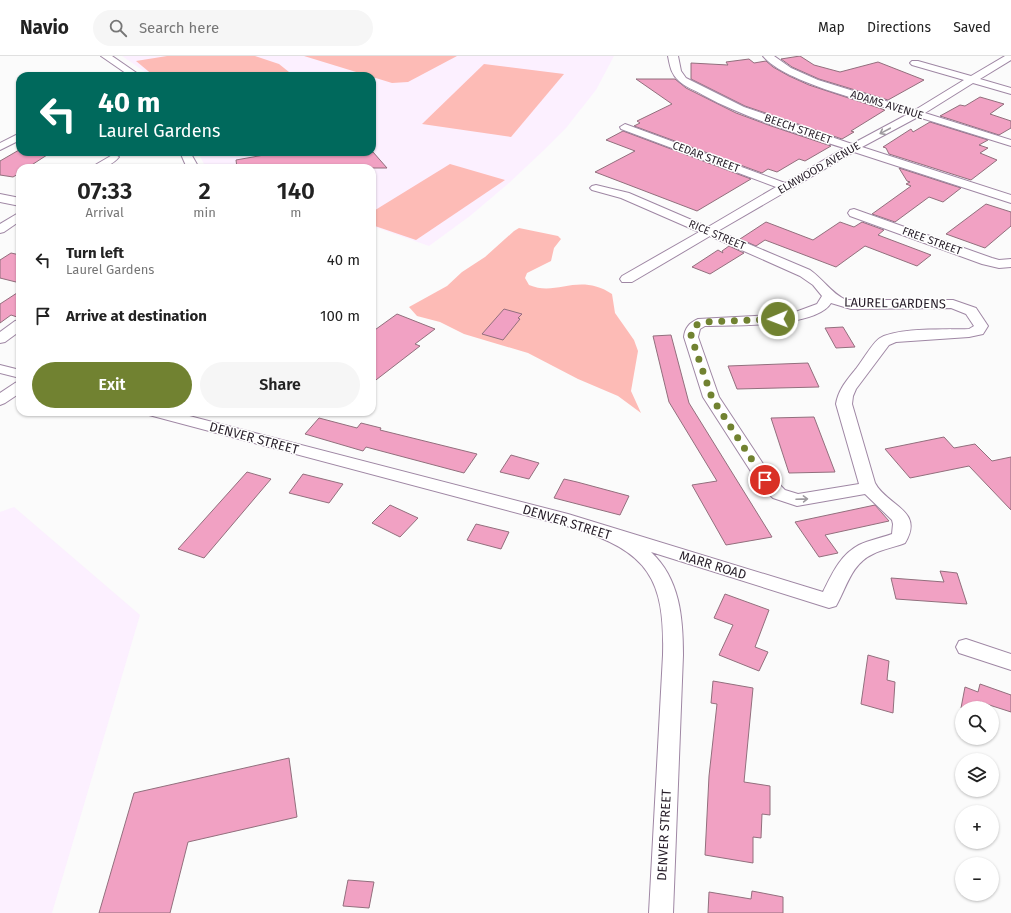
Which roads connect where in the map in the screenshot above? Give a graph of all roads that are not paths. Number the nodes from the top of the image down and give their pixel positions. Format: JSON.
{"nodes":[{"id":1,"x":106,"y":56,"type":"edge"},
{"id":2,"x":673,"y":56,"type":"edge"},
{"id":3,"x":768,"y":56,"type":"edge"},
{"id":4,"x":1011,"y":56,"type":"edge"},
{"id":5,"x":914,"y":63,"type":"dead end"},
{"id":6,"x":130,"y":72,"type":"edge"},
{"id":7,"x":973,"y":80,"type":"junction"},
{"id":8,"x":1011,"y":91,"type":"edge"},
{"id":9,"x":916,"y":114,"type":"junction"},
{"id":10,"x":625,"y":127,"type":"dead end"},
{"id":11,"x":16,"y":138,"type":"edge"},
{"id":12,"x":1011,"y":143,"type":"edge"},
{"id":13,"x":0,"y":147,"type":"edge"},
{"id":14,"x":854,"y":147,"type":"junction"},
{"id":15,"x":114,"y":157,"type":"dead end"},
{"id":16,"x":103,"y":164,"type":"edge"},
{"id":17,"x":786,"y":187,"type":"junction"},
{"id":18,"x":596,"y":188,"type":"dead end"},
{"id":19,"x":0,"y":198,"type":"edge"},
{"id":20,"x":1011,"y":199,"type":"edge"},
{"id":21,"x":16,"y":201,"type":"edge"},
{"id":22,"x":854,"y":212,"type":"dead end"},
{"id":23,"x":16,"y":219,"type":"edge"},
{"id":24,"x":0,"y":229,"type":"edge"},
{"id":25,"x":709,"y":232,"type":"junction"},
{"id":26,"x":1011,"y":263,"type":"edge"},
{"id":27,"x":628,"y":279,"type":"dead end"},
{"id":28,"x":828,"y":297,"type":"junction"},
{"id":29,"x":16,"y":327,"type":"edge"},
{"id":30,"x":0,"y":339,"type":"edge"},
{"id":31,"x":0,"y":369,"type":"edge"},
{"id":32,"x":16,"y":373,"type":"edge"},
{"id":33,"x":16,"y":389,"type":"edge"},
{"id":34,"x":0,"y":400,"type":"edge"},
{"id":35,"x":170,"y":416,"type":"edge"},
{"id":36,"x":869,"y":488,"type":"junction"},
{"id":37,"x":598,"y":529,"type":"junction"},
{"id":38,"x":966,"y":647,"type":"dead end"},
{"id":39,"x":1011,"y":662,"type":"edge"},
{"id":40,"x":661,"y":913,"type":"edge"}],
"edges":[{"from":1,"to":6,"type":"street"},
{"from":2,"to":14,"type":"street","name":"BEECH STREET"},
{"from":3,"to":9,"type":"street","name":"ADAMS AVENUE"},
{"from":4,"to":7,"type":"street","name":"ELMWOOD AVENUE"},
{"from":5,"to":7,"type":"street"},
{"from":7,"to":8,"type":"street"},
{"from":7,"to":9,"type":"street","name":"ELMWOOD AVENUE"},
{"from":9,"to":12,"type":"street","name":"ADAMS AVENUE"},
{"from":9,"to":14,"type":"street","name":"ELMWOOD AVENUE","one_way":true},
{"from":10,"to":17,"type":"street","name":"CEDAR STREET"},
{"from":11,"to":13,"type":"street"},
{"from":14,"to":17,"type":"street","name":"ELMWOOD AVENUE"},
{"from":14,"to":20,"type":"street","name":"BEECH STREET"},
{"from":15,"to":16,"type":"street"},
{"from":17,"to":25,"type":"street","name":"ELMWOOD AVENUE"},
{"from":18,"to":25,"type":"street","name":"RICE STREET"},
{"from":19,"to":21,"type":"street"},
{"from":22,"to":26,"type":"street","name":"FREE STREET"},
{"from":23,"to":24,"type":"street"},
{"from":25,"to":27,"type":"street","name":"ELMWOOD AVENUE"},
{"from":25,"to":28,"type":"street","name":"RICE STREET"},
{"from":28,"to":36,"type":"street","name":"LAUREL GARDENS","one_way":true},
{"from":28,"to":36,"type":"street","name":"LAUREL GARDENS"},
{"from":29,"to":30,"type":"street"},
{"from":31,"to":32,"type":"street"},
{"from":33,"to":34,"type":"street"},
{"from":35,"to":37,"type":"street","name":"DENVER STREET"},
{"from":36,"to":37,"type":"street","name":"MARR ROAD"},
{"from":37,"to":40,"type":"street","name":"DENVER STREET"},
{"from":38,"to":39,"type":"street"}]}
